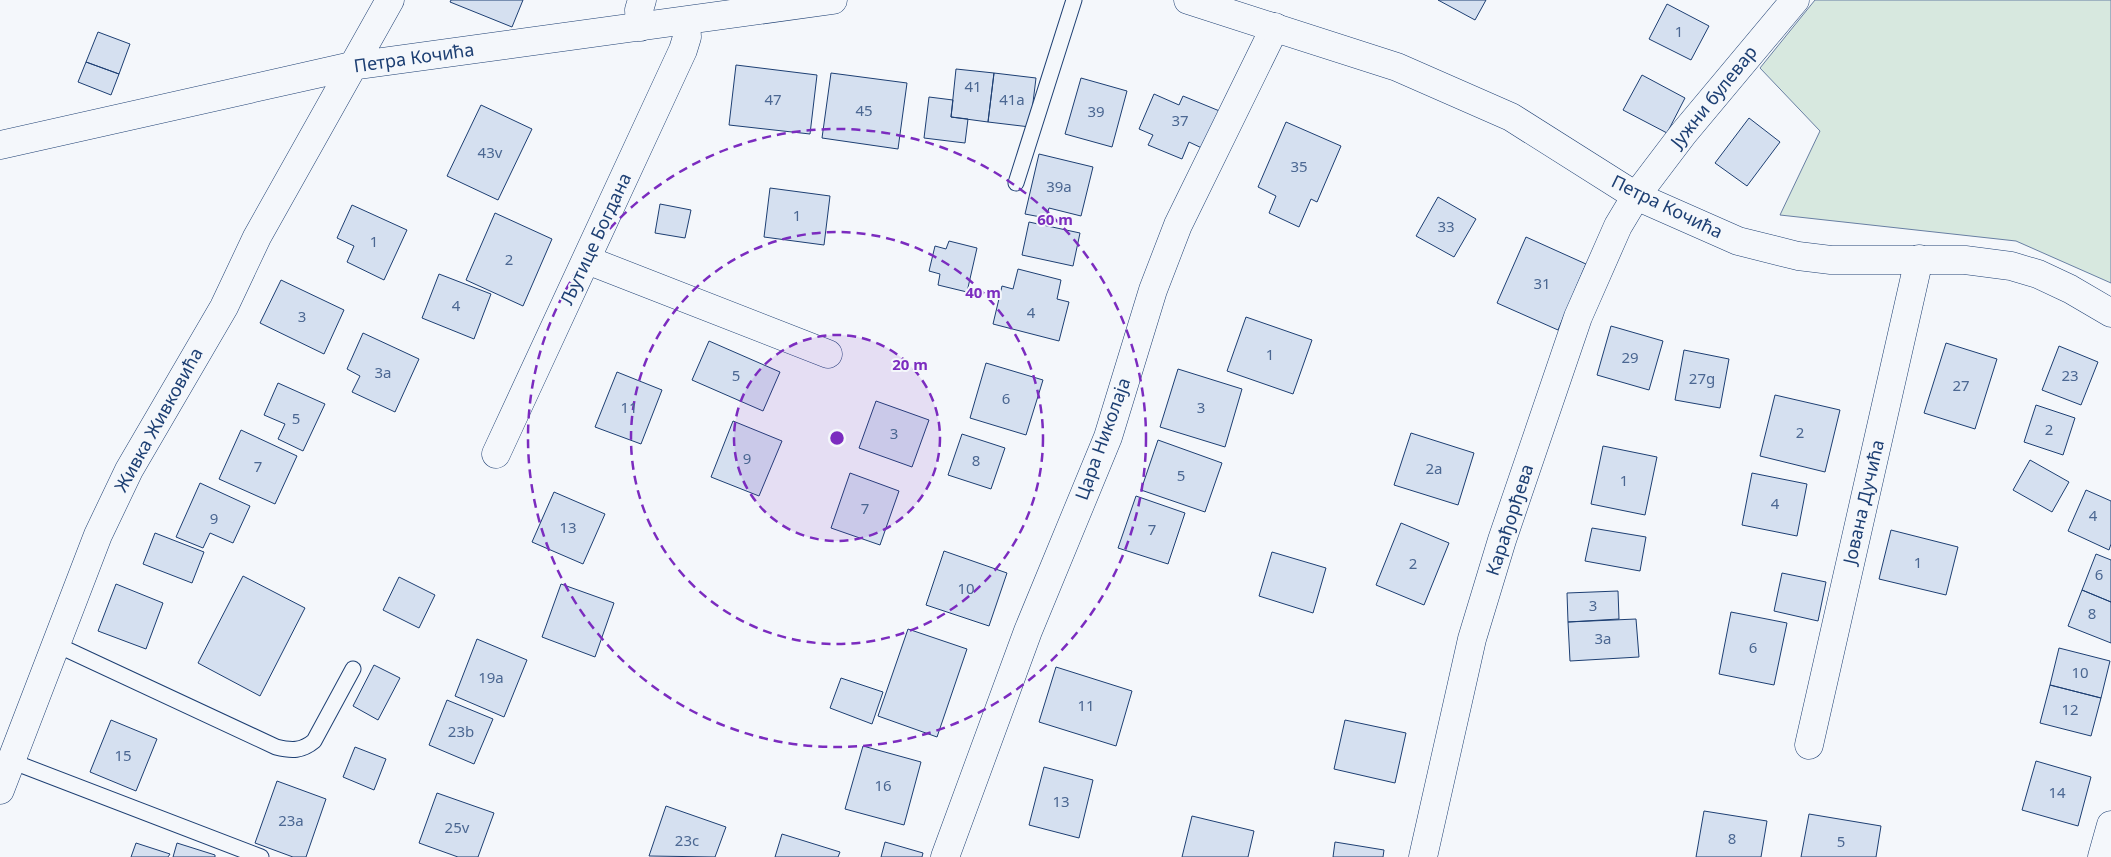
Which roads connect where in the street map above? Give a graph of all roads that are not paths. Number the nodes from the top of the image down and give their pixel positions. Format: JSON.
{"nodes":[{"id":1,"x":390,"y":0,"type":"edge"},
{"id":2,"x":642,"y":0,"type":"edge"},
{"id":3,"x":833,"y":0,"type":"edge"},
{"id":4,"x":1074,"y":0,"type":"edge"},
{"id":5,"x":1188,"y":0,"type":"edge"},
{"id":6,"x":1795,"y":0,"type":"edge"},
{"id":7,"x":686,"y":22,"type":"junction"},
{"id":8,"x":640,"y":27,"type":"junction"},
{"id":9,"x":1275,"y":27,"type":"junction"},
{"id":10,"x":352,"y":66,"type":"junction"},
{"id":11,"x":0,"y":145,"type":"edge"},
{"id":12,"x":1016,"y":184,"type":"dead end"},
{"id":13,"x":1636,"y":196,"type":"junction"},
{"id":14,"x":1919,"y":259,"type":"junction"},
{"id":15,"x":586,"y":260,"type":"junction"},
{"id":16,"x":2111,"y":313,"type":"edge"},
{"id":17,"x":828,"y":354,"type":"dead end"},
{"id":18,"x":496,"y":454,"type":"dead end"},
{"id":19,"x":55,"y":644,"type":"junction"},
{"id":20,"x":353,"y":669,"type":"dead end"},
{"id":21,"x":1809,"y":745,"type":"dead end"},
{"id":22,"x":12,"y":761,"type":"junction"},
{"id":23,"x":0,"y":790,"type":"edge"},
{"id":24,"x":2111,"y":825,"type":"edge"},
{"id":25,"x":261,"y":857,"type":"edge"},
{"id":26,"x":945,"y":857,"type":"edge"},
{"id":27,"x":1423,"y":857,"type":"edge"},
{"id":28,"x":2102,"y":857,"type":"edge"}],
"edges":[{"from":1,"to":10,"type":"street","name":"Живка Живковића"},
{"from":2,"to":8,"type":"street"},
{"from":3,"to":7,"type":"street","name":"Петра Кочића"},
{"from":4,"to":12,"type":"lane"},
{"from":5,"to":9,"type":"street","name":"Петра Кочића"},
{"from":6,"to":13,"type":"street","name":"Јужни булевар"},
{"from":7,"to":8,"type":"street","name":"Петра Кочића"},
{"from":7,"to":15,"type":"street","name":"Љутице Богдана"},
{"from":8,"to":10,"type":"street","name":"Петра Кочића"},
{"from":9,"to":13,"type":"street","name":"Петра Кочића"},
{"from":9,"to":26,"type":"street","name":"Цара Николаја"},
{"from":10,"to":11,"type":"street","name":"Петра Кочића"},
{"from":10,"to":19,"type":"street","name":"Живка Живковића"},
{"from":13,"to":14,"type":"street","name":"Петра Кочића"},
{"from":13,"to":27,"type":"street","name":"Карађорђева"},
{"from":14,"to":16,"type":"street","name":"Петра Кочића"},
{"from":14,"to":21,"type":"street","name":"Јована Дучића"},
{"from":15,"to":17,"type":"street"},
{"from":15,"to":18,"type":"street","name":"Љутице Богдана"},
{"from":19,"to":20,"type":"lane"},
{"from":19,"to":22,"type":"street","name":"Живка Живковића"},
{"from":22,"to":23,"type":"street","name":"Живка Живковића"},
{"from":22,"to":25,"type":"lane"},
{"from":24,"to":28,"type":"street"}]}
